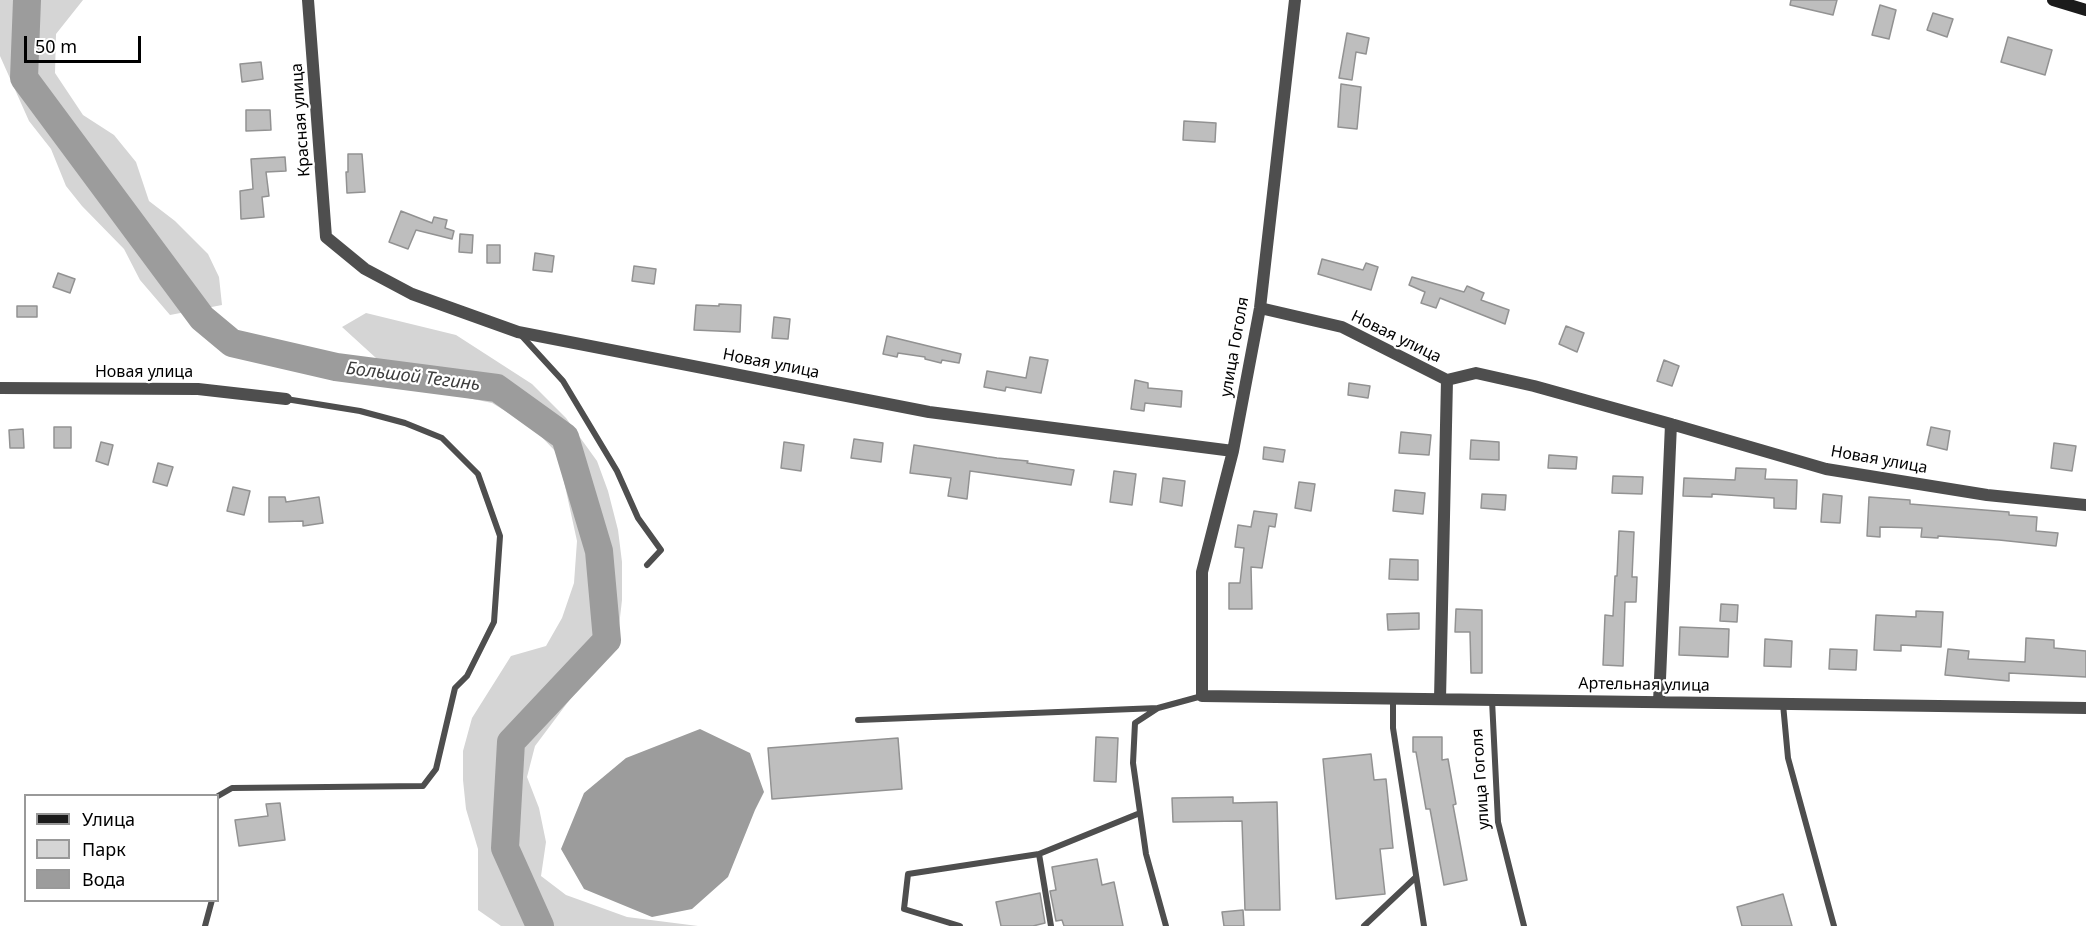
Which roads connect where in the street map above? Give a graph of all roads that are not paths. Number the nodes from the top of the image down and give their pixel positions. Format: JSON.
{"nodes":[{"id":1,"x":308,"y":0,"type":"edge"},
{"id":2,"x":1294,"y":0,"type":"edge"},
{"id":3,"x":2053,"y":0,"type":"edge"},
{"id":4,"x":2086,"y":10,"type":"edge"},
{"id":5,"x":326,"y":237,"type":"joint"},
{"id":6,"x":1260,"y":308,"type":"junction"},
{"id":7,"x":518,"y":332,"type":"junction"},
{"id":8,"x":1447,"y":380,"type":"junction"},
{"id":9,"x":0,"y":388,"type":"edge"},
{"id":10,"x":286,"y":399,"type":"joint"},
{"id":11,"x":1671,"y":424,"type":"junction"},
{"id":12,"x":1233,"y":451,"type":"junction"},
{"id":13,"x":2086,"y":505,"type":"edge"},
{"id":14,"x":647,"y":565,"type":"dead end"},
{"id":15,"x":1202,"y":696,"type":"junction"},
{"id":16,"x":1393,"y":699,"type":"junction"},
{"id":17,"x":1440,"y":699,"type":"junction"},
{"id":18,"x":1492,"y":700,"type":"junction"},
{"id":19,"x":1659,"y":702,"type":"junction"},
{"id":20,"x":1783,"y":703,"type":"junction"},
{"id":21,"x":1158,"y":708,"type":"junction"},
{"id":22,"x":2086,"y":708,"type":"edge"},
{"id":23,"x":858,"y":720,"type":"dead end"},
{"id":24,"x":219,"y":795,"type":"edge"},
{"id":25,"x":1140,"y":813,"type":"junction"},
{"id":26,"x":1039,"y":854,"type":"junction"},
{"id":27,"x":1416,"y":877,"type":"junction"},
{"id":28,"x":211,"y":902,"type":"edge"},
{"id":29,"x":205,"y":926,"type":"edge"},
{"id":30,"x":960,"y":926,"type":"edge"},
{"id":31,"x":1051,"y":926,"type":"edge"},
{"id":32,"x":1166,"y":926,"type":"edge"},
{"id":33,"x":1364,"y":926,"type":"edge"},
{"id":34,"x":1424,"y":926,"type":"edge"},
{"id":35,"x":1524,"y":926,"type":"edge"},
{"id":36,"x":1834,"y":926,"type":"edge"}],
"edges":[{"from":1,"to":5,"type":"street","name":"Красная улица"},
{"from":2,"to":6,"type":"street","name":"улица Гоголя"},
{"from":3,"to":4,"type":"street"},
{"from":5,"to":7,"type":"street","name":"Новая улица"},
{"from":6,"to":8,"type":"street","name":"Новая улица"},
{"from":6,"to":12,"type":"street","name":"улица Гоголя"},
{"from":7,"to":12,"type":"street","name":"Новая улица"},
{"from":7,"to":14,"type":"lane"},
{"from":8,"to":11,"type":"street","name":"Новая улица"},
{"from":8,"to":17,"type":"street","name":"Новая улица"},
{"from":9,"to":10,"type":"street","name":"Новая улица"},
{"from":10,"to":24,"type":"lane"},
{"from":11,"to":13,"type":"street","name":"Новая улица"},
{"from":11,"to":19,"type":"street"},
{"from":12,"to":15,"type":"street","name":"улица Гоголя"},
{"from":15,"to":16,"type":"street","name":"Артельная улица"},
{"from":15,"to":21,"type":"lane"},
{"from":16,"to":17,"type":"street","name":"Артельная улица"},
{"from":16,"to":27,"type":"lane"},
{"from":17,"to":18,"type":"street","name":"Артельная улица"},
{"from":18,"to":19,"type":"street","name":"Артельная улица"},
{"from":18,"to":35,"type":"lane","name":"улица Гоголя"},
{"from":19,"to":20,"type":"street","name":"Артельная улица"},
{"from":20,"to":22,"type":"street","name":"Артельная улица"},
{"from":20,"to":36,"type":"lane"},
{"from":21,"to":23,"type":"lane"},
{"from":21,"to":25,"type":"lane"},
{"from":25,"to":26,"type":"lane"},
{"from":25,"to":32,"type":"lane"},
{"from":26,"to":30,"type":"lane"},
{"from":26,"to":31,"type":"lane"},
{"from":27,"to":33,"type":"lane"},
{"from":27,"to":34,"type":"lane"},
{"from":28,"to":29,"type":"lane"}]}
